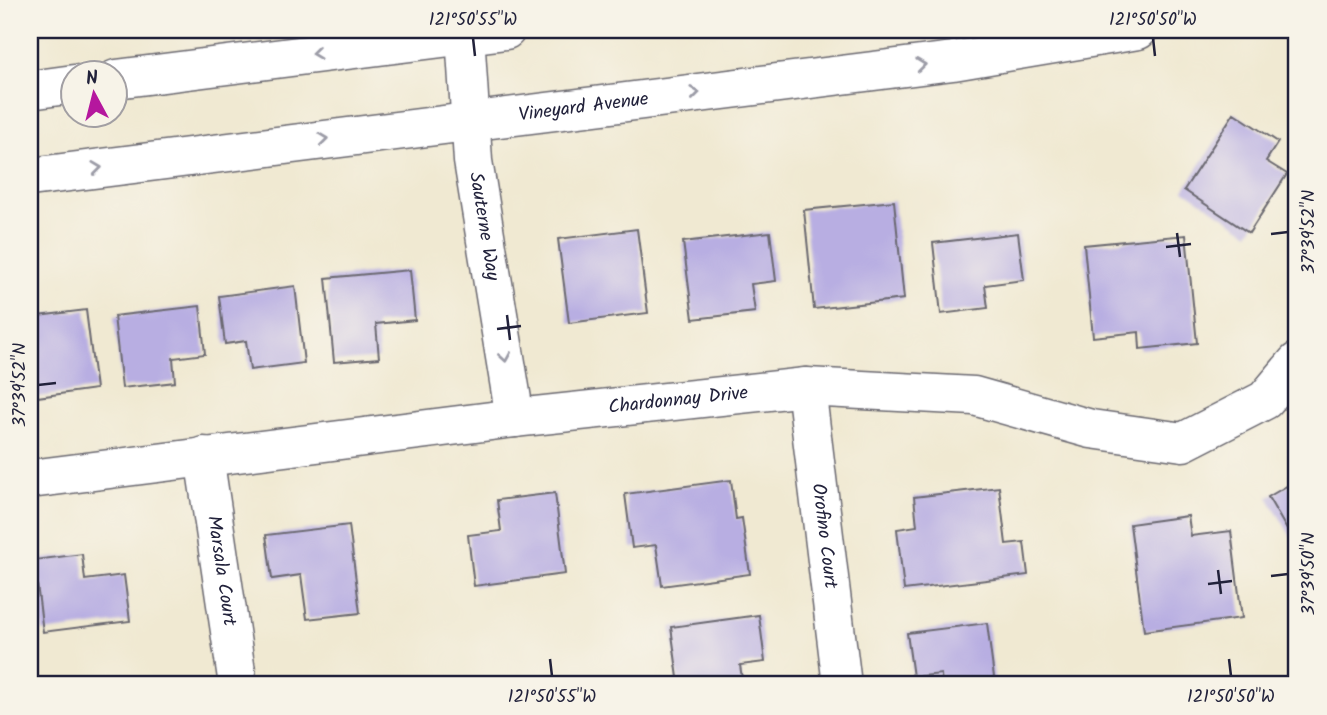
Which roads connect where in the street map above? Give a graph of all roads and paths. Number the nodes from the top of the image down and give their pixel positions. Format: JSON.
{"nodes":[{"id":1,"x":506,"y":30,"type":"edge"},
{"id":2,"x":1138,"y":30,"type":"edge"},
{"id":3,"x":465,"y":31,"type":"edge"},
{"id":4,"x":130,"y":77,"type":"edge"},
{"id":5,"x":60,"y":86,"type":"edge"},
{"id":6,"x":30,"y":90,"type":"edge"},
{"id":7,"x":470,"y":120,"type":"junction"},
{"id":8,"x":30,"y":177,"type":"edge"},
{"id":9,"x":1297,"y":362,"type":"edge"},
{"id":10,"x":806,"y":387,"type":"junction"},
{"id":11,"x":515,"y":418,"type":"junction"},
{"id":12,"x":204,"y":456,"type":"junction"},
{"id":13,"x":30,"y":479,"type":"edge"},
{"id":14,"x":238,"y":685,"type":"edge"},
{"id":15,"x":842,"y":685,"type":"edge"}],
"edges":[{"from":1,"to":3,"type":"street"},
{"from":7,"to":2,"type":"street","name":"Vineyard Avenue","one_way":true},
{"from":3,"to":4,"type":"street","one_way":true},
{"from":3,"to":7,"type":"street","name":"Sauterne Way"},
{"from":5,"to":6,"type":"street"},
{"from":8,"to":7,"type":"street","name":"Vineyard Avenue","one_way":true},
{"from":7,"to":11,"type":"street","name":"Sauterne Way","one_way":true},
{"from":9,"to":10,"type":"street","name":"Chardonnay Drive"},
{"from":10,"to":11,"type":"street","name":"Chardonnay Drive"},
{"from":10,"to":15,"type":"street","name":"Orofino Court"},
{"from":11,"to":12,"type":"street","name":"Chardonnay Drive"},
{"from":12,"to":13,"type":"street","name":"Chardonnay Drive"},
{"from":12,"to":14,"type":"street","name":"Marsala Court"}]}
